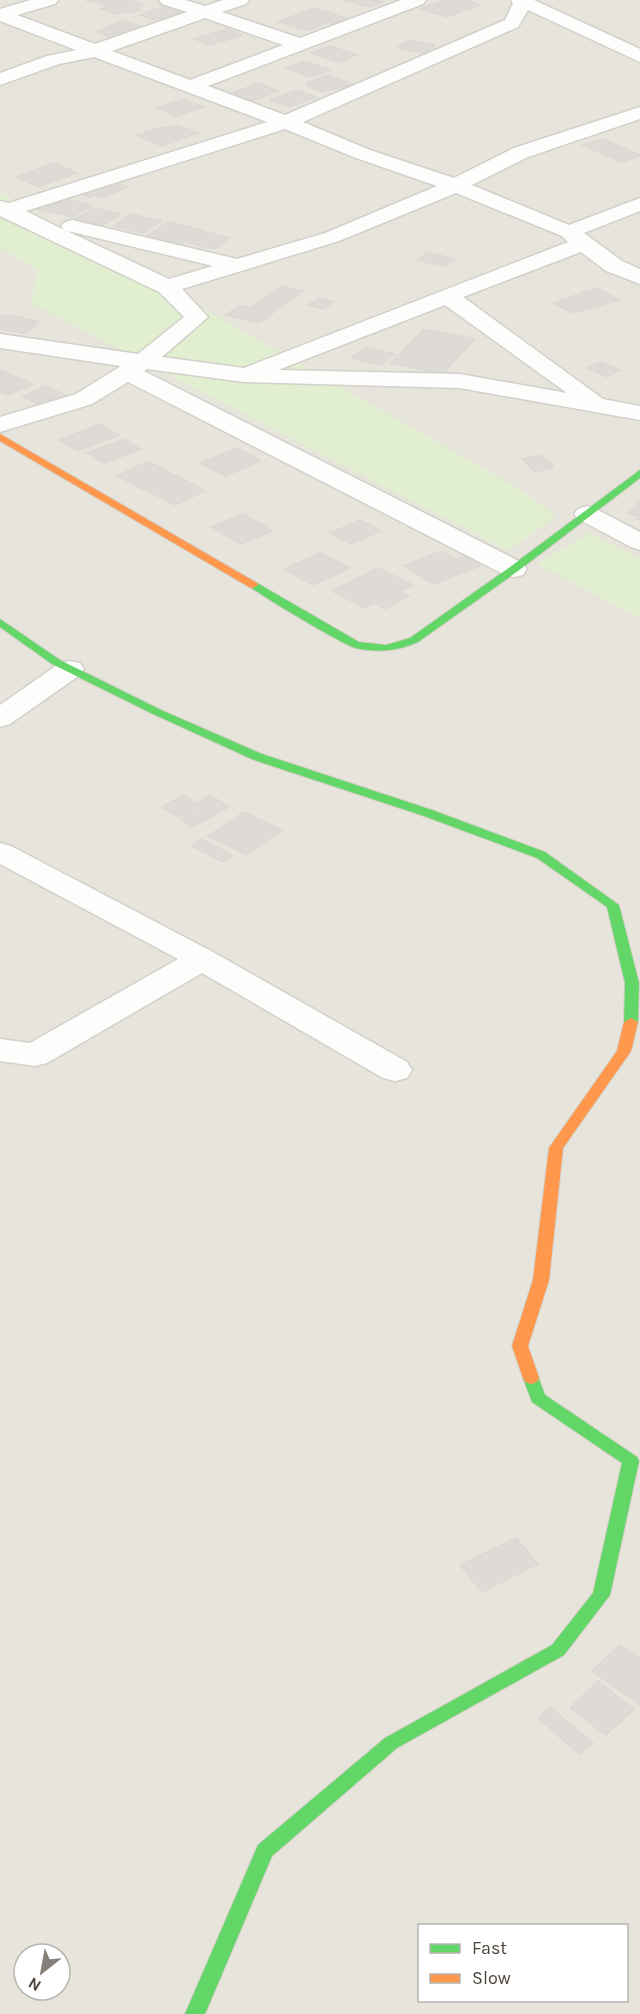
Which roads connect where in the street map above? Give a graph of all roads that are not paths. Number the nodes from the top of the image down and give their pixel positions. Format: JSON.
{"nodes":[{"id":1,"x":49,"y":0,"type":"edge"},
{"id":2,"x":168,"y":0,"type":"edge"},
{"id":3,"x":240,"y":0,"type":"edge"},
{"id":4,"x":417,"y":0,"type":"edge"},
{"id":5,"x":521,"y":1,"type":"edge"},
{"id":6,"x":206,"y":13,"type":"junction"},
{"id":7,"x":299,"y":44,"type":"junction"},
{"id":8,"x":94,"y":51,"type":"junction"},
{"id":9,"x":640,"y":56,"type":"edge"},
{"id":10,"x":0,"y":79,"type":"edge"},
{"id":11,"x":191,"y":86,"type":"junction"},
{"id":12,"x":640,"y":113,"type":"edge"},
{"id":13,"x":286,"y":122,"type":"junction"},
{"id":14,"x":456,"y":186,"type":"junction"},
{"id":15,"x":640,"y":204,"type":"edge"},
{"id":16,"x":11,"y":212,"type":"edge"},
{"id":17,"x":0,"y":234,"type":"edge"},
{"id":18,"x":576,"y":237,"type":"junction"},
{"id":19,"x":640,"y":255,"type":"edge"},
{"id":20,"x":236,"y":265,"type":"junction"},
{"id":21,"x":614,"y":266,"type":"junction"},
{"id":22,"x":640,"y":277,"type":"edge"},
{"id":23,"x":167,"y":286,"type":"junction"},
{"id":24,"x":447,"y":296,"type":"junction"},
{"id":25,"x":0,"y":341,"type":"edge"},
{"id":26,"x":135,"y":367,"type":"junction"},
{"id":27,"x":243,"y":375,"type":"junction"},
{"id":28,"x":599,"y":405,"type":"junction"},
{"id":29,"x":640,"y":412,"type":"edge"},
{"id":30,"x":0,"y":425,"type":"edge"},
{"id":31,"x":0,"y":437,"type":"edge"},
{"id":32,"x":640,"y":473,"type":"edge"},
{"id":33,"x":587,"y":514,"type":"junction"},
{"id":34,"x":640,"y":542,"type":"edge"},
{"id":35,"x":514,"y":569,"type":"junction"},
{"id":36,"x":0,"y":622,"type":"edge"},
{"id":37,"x":70,"y":669,"type":"junction"},
{"id":38,"x":0,"y":718,"type":"edge"},
{"id":39,"x":0,"y":852,"type":"edge"},
{"id":40,"x":202,"y":959,"type":"junction"},
{"id":41,"x":0,"y":1050,"type":"edge"},
{"id":42,"x":395,"y":1070,"type":"dead end"},
{"id":43,"x":195,"y":2014,"type":"edge"}],
"edges":[{"from":1,"to":8,"type":"street"},
{"from":2,"to":6,"type":"street"},
{"from":3,"to":6,"type":"street"},
{"from":4,"to":7,"type":"street"},
{"from":5,"to":9,"type":"street"},
{"from":5,"to":13,"type":"street"},
{"from":6,"to":7,"type":"street"},
{"from":6,"to":8,"type":"street"},
{"from":7,"to":11,"type":"street"},
{"from":8,"to":10,"type":"street"},
{"from":8,"to":11,"type":"street"},
{"from":11,"to":13,"type":"street"},
{"from":12,"to":14,"type":"street"},
{"from":13,"to":14,"type":"street"},
{"from":13,"to":16,"type":"street"},
{"from":14,"to":18,"type":"street"},
{"from":14,"to":20,"type":"street"},
{"from":15,"to":18,"type":"street"},
{"from":16,"to":17,"type":"street"},
{"from":16,"to":20,"type":"street"},
{"from":16,"to":23,"type":"street"},
{"from":18,"to":21,"type":"street"},
{"from":18,"to":24,"type":"street"},
{"from":19,"to":21,"type":"street"},
{"from":20,"to":23,"type":"street"},
{"from":21,"to":22,"type":"street"},
{"from":23,"to":26,"type":"street"},
{"from":24,"to":27,"type":"street"},
{"from":24,"to":28,"type":"street"},
{"from":25,"to":26,"type":"street"},
{"from":26,"to":27,"type":"street"},
{"from":26,"to":30,"type":"street"},
{"from":26,"to":35,"type":"street"},
{"from":27,"to":28,"type":"street"},
{"from":28,"to":29,"type":"street"},
{"from":31,"to":35,"type":"street"},
{"from":32,"to":33,"type":"street"},
{"from":33,"to":34,"type":"street"},
{"from":33,"to":35,"type":"street"},
{"from":36,"to":37,"type":"street"},
{"from":37,"to":38,"type":"street"},
{"from":37,"to":43,"type":"street"},
{"from":39,"to":40,"type":"street"},
{"from":40,"to":41,"type":"street"},
{"from":40,"to":42,"type":"street"}]}
